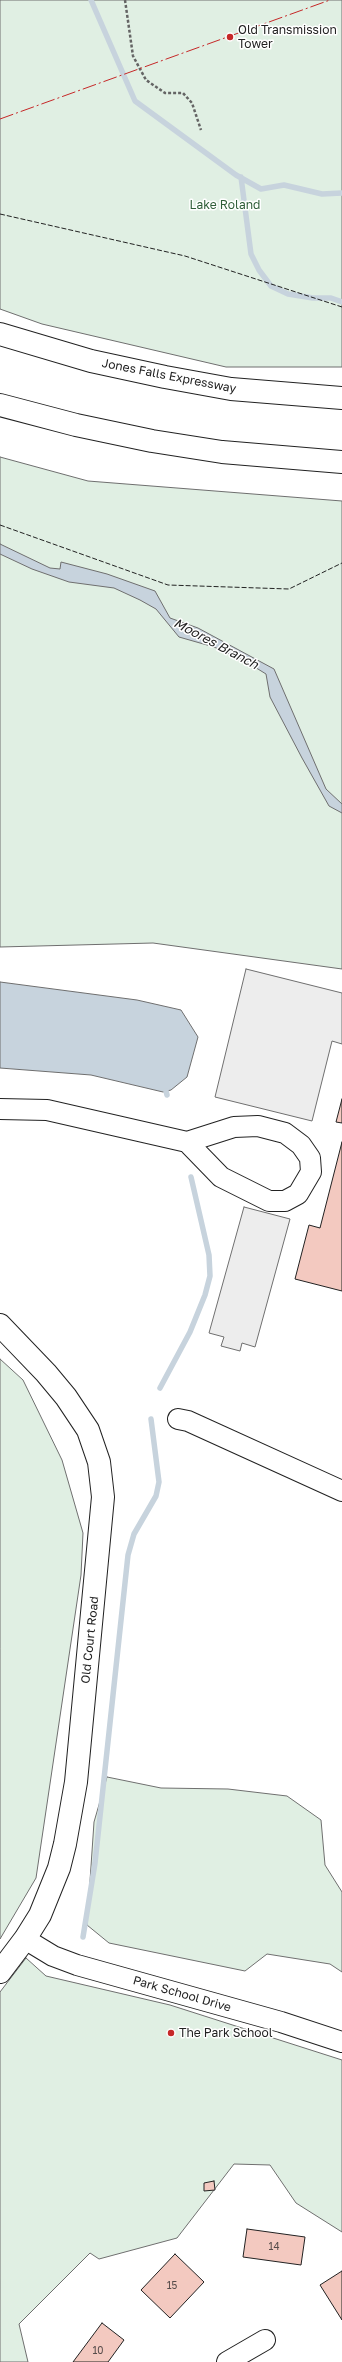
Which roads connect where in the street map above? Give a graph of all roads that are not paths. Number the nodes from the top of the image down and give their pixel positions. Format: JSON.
{"nodes":[{"id":1,"x":0,"y":334,"type":"edge"},
{"id":2,"x":342,"y":398,"type":"edge"},
{"id":3,"x":0,"y":405,"type":"edge"},
{"id":4,"x":342,"y":462,"type":"edge"},
{"id":5,"x":0,"y":1109,"type":"edge"},
{"id":6,"x":187,"y":1142,"type":"junction"},
{"id":7,"x":0,"y":1325,"type":"edge"},
{"id":8,"x":178,"y":1419,"type":"dead end"},
{"id":9,"x":342,"y":1491,"type":"edge"},
{"id":10,"x":25,"y":1939,"type":"junction"},
{"id":11,"x":0,"y":1972,"type":"edge"},
{"id":12,"x":342,"y":2042,"type":"edge"},
{"id":13,"x":265,"y":2340,"type":"dead end"},
{"id":14,"x":227,"y":2362,"type":"edge"}],
"edges":[{"from":1,"to":2,"type":"main road","name":"Jones Falls Expressway"},
{"from":3,"to":4,"type":"main road"},
{"from":5,"to":6,"type":"street"},
{"from":6,"to":6,"type":"street"},
{"from":7,"to":10,"type":"main road","name":"Old Court Road"},
{"from":8,"to":9,"type":"street"},
{"from":10,"to":11,"type":"main road","name":"Old Court Road"},
{"from":10,"to":12,"type":"street","name":"Park School Drive"},
{"from":13,"to":14,"type":"street"}]}
